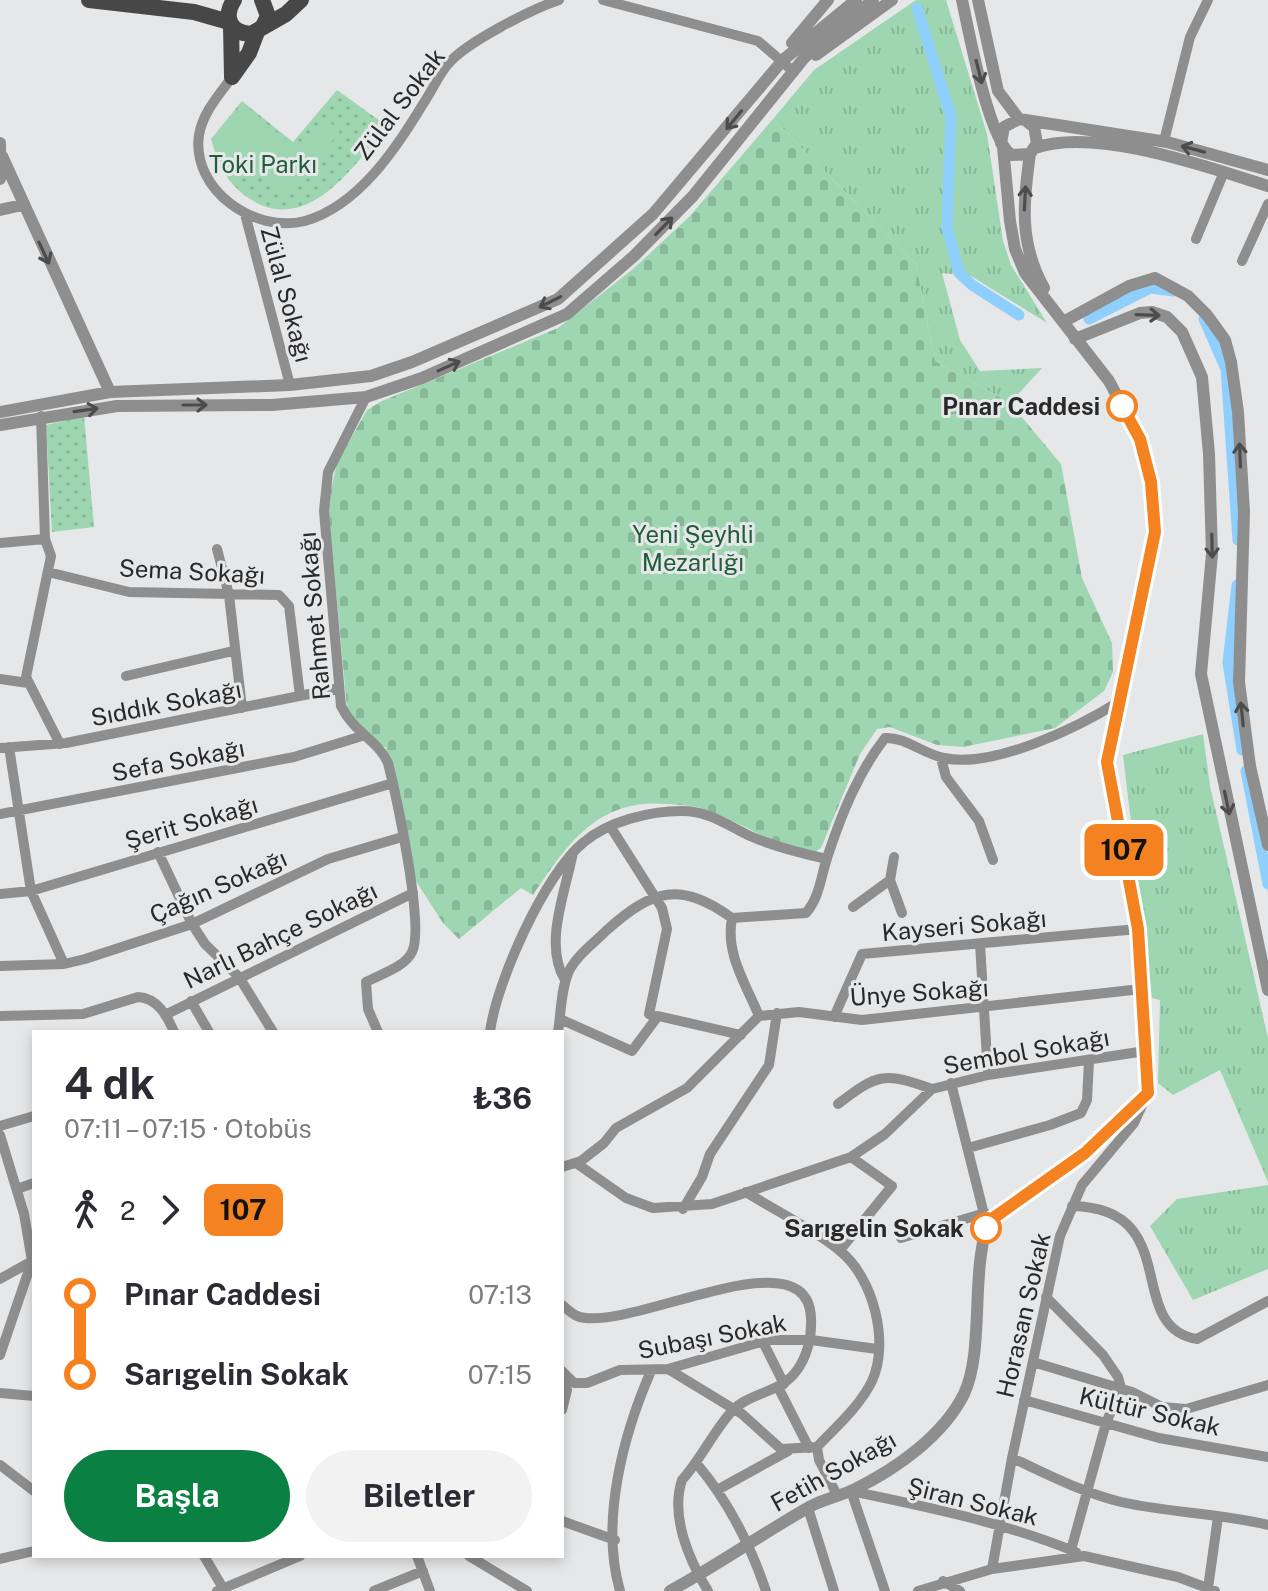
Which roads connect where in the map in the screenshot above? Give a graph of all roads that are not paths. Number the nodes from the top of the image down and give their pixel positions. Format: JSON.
{"nodes":[{"id":1,"x":89,"y":0,"type":"edge"},
{"id":2,"x":234,"y":0,"type":"edge"},
{"id":3,"x":262,"y":0,"type":"edge"},
{"id":4,"x":301,"y":0,"type":"edge"},
{"id":5,"x":559,"y":0,"type":"edge"},
{"id":6,"x":603,"y":0,"type":"edge"},
{"id":7,"x":828,"y":0,"type":"edge"},
{"id":8,"x":892,"y":0,"type":"edge"},
{"id":9,"x":962,"y":0,"type":"edge"},
{"id":10,"x":978,"y":0,"type":"edge"},
{"id":11,"x":1208,"y":0,"type":"edge"},
{"id":12,"x":866,"y":1,"type":"edge"},
{"id":13,"x":539,"y":4,"type":"edge"},
{"id":14,"x":230,"y":24,"type":"junction"},
{"id":15,"x":260,"y":29,"type":"junction"},
{"id":16,"x":783,"y":60,"type":"junction"},
{"id":17,"x":794,"y":72,"type":"junction"},
{"id":18,"x":232,"y":77,"type":"junction"},
{"id":19,"x":1022,"y":120,"type":"junction"},
{"id":20,"x":1164,"y":141,"type":"junction"},
{"id":21,"x":1002,"y":145,"type":"junction"},
{"id":22,"x":1,"y":149,"type":"edge"},
{"id":23,"x":1032,"y":151,"type":"junction"},
{"id":24,"x":1268,"y":170,"type":"edge"},
{"id":25,"x":1224,"y":172,"type":"junction"},
{"id":26,"x":0,"y":179,"type":"edge"},
{"id":27,"x":1268,"y":186,"type":"edge"},
{"id":28,"x":1268,"y":204,"type":"edge"},
{"id":29,"x":22,"y":205,"type":"junction"},
{"id":30,"x":0,"y":210,"type":"edge"},
{"id":31,"x":245,"y":214,"type":"junction"},
{"id":32,"x":1196,"y":239,"type":"dead end"},
{"id":33,"x":1242,"y":261,"type":"dead end"},
{"id":34,"x":1063,"y":322,"type":"junction"},
{"id":35,"x":1075,"y":339,"type":"junction"},
{"id":36,"x":290,"y":385,"type":"junction"},
{"id":37,"x":110,"y":392,"type":"junction"},
{"id":38,"x":366,"y":397,"type":"junction"},
{"id":39,"x":295,"y":403,"type":"junction"},
{"id":40,"x":0,"y":412,"type":"edge"},
{"id":41,"x":41,"y":416,"type":"junction"},
{"id":42,"x":0,"y":425,"type":"edge"},
{"id":43,"x":45,"y":539,"type":"junction"},
{"id":44,"x":0,"y":543,"type":"edge"},
{"id":45,"x":217,"y":549,"type":"dead end"},
{"id":46,"x":48,"y":572,"type":"junction"},
{"id":47,"x":229,"y":595,"type":"junction"},
{"id":48,"x":233,"y":651,"type":"junction"},
{"id":49,"x":126,"y":676,"type":"dead end"},
{"id":50,"x":0,"y":679,"type":"edge"},
{"id":51,"x":28,"y":683,"type":"junction"},
{"id":52,"x":339,"y":688,"type":"junction"},
{"id":53,"x":300,"y":696,"type":"junction"},
{"id":54,"x":1120,"y":701,"type":"junction"},
{"id":55,"x":242,"y":708,"type":"junction"},
{"id":56,"x":362,"y":736,"type":"junction"},
{"id":57,"x":60,"y":744,"type":"junction"},
{"id":58,"x":4,"y":748,"type":"edge"},
{"id":59,"x":941,"y":758,"type":"junction"},
{"id":60,"x":393,"y":783,"type":"junction"},
{"id":61,"x":16,"y":813,"type":"junction"},
{"id":62,"x":0,"y":814,"type":"edge"},
{"id":63,"x":610,"y":826,"type":"junction"},
{"id":64,"x":402,"y":837,"type":"junction"},
{"id":65,"x":1268,"y":845,"type":"edge"},
{"id":66,"x":158,"y":852,"type":"junction"},
{"id":67,"x":573,"y":852,"type":"junction"},
{"id":68,"x":894,"y":857,"type":"dead end"},
{"id":69,"x":827,"y":859,"type":"junction"},
{"id":70,"x":993,"y":860,"type":"dead end"},
{"id":71,"x":890,"y":880,"type":"junction"},
{"id":72,"x":31,"y":891,"type":"junction"},
{"id":73,"x":413,"y":893,"type":"junction"},
{"id":74,"x":0,"y":894,"type":"edge"},
{"id":75,"x":655,"y":895,"type":"junction"},
{"id":76,"x":853,"y":907,"type":"dead end"},
{"id":77,"x":902,"y":913,"type":"dead end"},
{"id":78,"x":732,"y":918,"type":"junction"},
{"id":79,"x":192,"y":924,"type":"junction"},
{"id":80,"x":1138,"y":929,"type":"junction"},
{"id":81,"x":980,"y":944,"type":"junction"},
{"id":82,"x":64,"y":964,"type":"junction"},
{"id":83,"x":0,"y":966,"type":"edge"},
{"id":84,"x":239,"y":977,"type":"junction"},
{"id":85,"x":565,"y":980,"type":"junction"},
{"id":86,"x":1141,"y":989,"type":"junction"},
{"id":87,"x":1268,"y":990,"type":"edge"},
{"id":88,"x":191,"y":1001,"type":"junction"},
{"id":89,"x":984,"y":1006,"type":"junction"},
{"id":90,"x":777,"y":1013,"type":"junction"},
{"id":91,"x":165,"y":1015,"type":"junction"},
{"id":92,"x":0,"y":1016,"type":"edge"},
{"id":93,"x":759,"y":1016,"type":"junction"},
{"id":94,"x":655,"y":1017,"type":"junction"},
{"id":95,"x":834,"y":1017,"type":"junction"},
{"id":96,"x":560,"y":1019,"type":"junction"},
{"id":97,"x":173,"y":1030,"type":"edge"},
{"id":98,"x":208,"y":1030,"type":"edge"},
{"id":99,"x":272,"y":1030,"type":"edge"},
{"id":100,"x":377,"y":1030,"type":"edge"},
{"id":101,"x":490,"y":1030,"type":"edge"},
{"id":102,"x":558,"y":1030,"type":"edge"},
{"id":103,"x":741,"y":1035,"type":"junction"},
{"id":104,"x":1145,"y":1051,"type":"junction"},
{"id":105,"x":1089,"y":1061,"type":"junction"},
{"id":106,"x":988,"y":1075,"type":"junction"},
{"id":107,"x":951,"y":1083,"type":"junction"},
{"id":108,"x":932,"y":1089,"type":"junction"},
{"id":109,"x":1148,"y":1093,"type":"junction"},
{"id":110,"x":838,"y":1104,"type":"dead end"},
{"id":111,"x":32,"y":1117,"type":"edge"},
{"id":112,"x":0,"y":1126,"type":"edge"},
{"id":113,"x":0,"y":1135,"type":"edge"},
{"id":114,"x":968,"y":1148,"type":"junction"},
{"id":115,"x":2,"y":1152,"type":"edge"},
{"id":116,"x":851,"y":1157,"type":"junction"},
{"id":117,"x":576,"y":1163,"type":"junction"},
{"id":118,"x":564,"y":1166,"type":"edge"},
{"id":119,"x":32,"y":1184,"type":"edge"},
{"id":120,"x":17,"y":1189,"type":"junction"},
{"id":121,"x":746,"y":1192,"type":"junction"},
{"id":122,"x":1072,"y":1206,"type":"junction"},
{"id":123,"x":683,"y":1209,"type":"junction"},
{"id":124,"x":986,"y":1220,"type":"junction"},
{"id":125,"x":901,"y":1238,"type":"dead end"},
{"id":126,"x":840,"y":1250,"type":"junction"},
{"id":127,"x":32,"y":1261,"type":"edge"},
{"id":128,"x":0,"y":1279,"type":"edge"},
{"id":129,"x":1046,"y":1297,"type":"junction"},
{"id":130,"x":1268,"y":1301,"type":"edge"},
{"id":131,"x":564,"y":1306,"type":"edge"},
{"id":132,"x":811,"y":1340,"type":"junction"},
{"id":133,"x":763,"y":1342,"type":"junction"},
{"id":134,"x":877,"y":1349,"type":"junction"},
{"id":135,"x":0,"y":1355,"type":"edge"},
{"id":136,"x":1033,"y":1362,"type":"junction"},
{"id":137,"x":668,"y":1369,"type":"junction"},
{"id":138,"x":651,"y":1371,"type":"junction"},
{"id":139,"x":564,"y":1374,"type":"edge"},
{"id":140,"x":564,"y":1379,"type":"edge"},
{"id":141,"x":781,"y":1385,"type":"junction"},
{"id":142,"x":1268,"y":1385,"type":"edge"},
{"id":143,"x":1121,"y":1388,"type":"junction"},
{"id":144,"x":0,"y":1393,"type":"edge"},
{"id":145,"x":32,"y":1396,"type":"edge"},
{"id":146,"x":1024,"y":1400,"type":"junction"},
{"id":147,"x":564,"y":1402,"type":"edge"},
{"id":148,"x":733,"y":1408,"type":"junction"},
{"id":149,"x":1106,"y":1423,"type":"junction"},
{"id":150,"x":813,"y":1448,"type":"junction"},
{"id":151,"x":788,"y":1451,"type":"junction"},
{"id":152,"x":1268,"y":1457,"type":"edge"},
{"id":153,"x":1012,"y":1458,"type":"junction"},
{"id":154,"x":697,"y":1464,"type":"junction"},
{"id":155,"x":0,"y":1465,"type":"edge"},
{"id":156,"x":32,"y":1489,"type":"edge"},
{"id":157,"x":719,"y":1489,"type":"junction"},
{"id":158,"x":851,"y":1491,"type":"junction"},
{"id":159,"x":836,"y":1493,"type":"junction"},
{"id":160,"x":1090,"y":1493,"type":"junction"},
{"id":161,"x":808,"y":1508,"type":"junction"},
{"id":162,"x":1218,"y":1517,"type":"junction"},
{"id":163,"x":564,"y":1522,"type":"edge"},
{"id":164,"x":999,"y":1525,"type":"junction"},
{"id":165,"x":1268,"y":1525,"type":"edge"},
{"id":166,"x":615,"y":1540,"type":"junction"},
{"id":167,"x":750,"y":1544,"type":"junction"},
{"id":168,"x":1071,"y":1550,"type":"junction"},
{"id":169,"x":32,"y":1551,"type":"edge"},
{"id":170,"x":1084,"y":1556,"type":"junction"},
{"id":171,"x":205,"y":1558,"type":"edge"},
{"id":172,"x":295,"y":1558,"type":"edge"},
{"id":173,"x":418,"y":1558,"type":"edge"},
{"id":174,"x":474,"y":1558,"type":"edge"},
{"id":175,"x":0,"y":1559,"type":"edge"},
{"id":176,"x":992,"y":1569,"type":"junction"},
{"id":177,"x":423,"y":1571,"type":"junction"},
{"id":178,"x":699,"y":1575,"type":"junction"},
{"id":179,"x":943,"y":1581,"type":"junction"},
{"id":180,"x":220,"y":1590,"type":"edge"},
{"id":181,"x":1211,"y":1590,"type":"edge"},
{"id":182,"x":374,"y":1591,"type":"edge"},
{"id":183,"x":430,"y":1591,"type":"edge"},
{"id":184,"x":527,"y":1591,"type":"edge"},
{"id":185,"x":620,"y":1591,"type":"edge"},
{"id":186,"x":670,"y":1591,"type":"edge"},
{"id":187,"x":708,"y":1591,"type":"edge"},
{"id":188,"x":766,"y":1591,"type":"edge"},
{"id":189,"x":834,"y":1591,"type":"edge"},
{"id":190,"x":885,"y":1591,"type":"edge"},
{"id":191,"x":918,"y":1591,"type":"edge"},
{"id":192,"x":960,"y":1591,"type":"edge"}],
"edges":[{"from":1,"to":14,"type":"main road"},
{"from":2,"to":14,"type":"main road"},
{"from":3,"to":15,"type":"main road"},
{"from":4,"to":15,"type":"main road"},
{"from":5,"to":13,"type":"street","name":"Zülal Sokak"},
{"from":6,"to":16,"type":"street"},
{"from":7,"to":16,"type":"street"},
{"from":8,"to":17,"type":"street"},
{"from":9,"to":21,"type":"street","one_way":true},
{"from":10,"to":19,"type":"street"},
{"from":11,"to":20,"type":"street"},
{"from":12,"to":16,"type":"street"},
{"from":12,"to":17,"type":"street"},
{"from":13,"to":31,"type":"street","name":"Zülal Sokak"},
{"from":14,"to":15,"type":"main road"},
{"from":14,"to":18,"type":"main road"},
{"from":15,"to":18,"type":"main road"},
{"from":16,"to":17,"type":"street"},
{"from":16,"to":36,"type":"street","one_way":true},
{"from":38,"to":17,"type":"street","one_way":true},
{"from":18,"to":31,"type":"street"},
{"from":19,"to":20,"type":"street"},
{"from":19,"to":21,"type":"street"},
{"from":19,"to":23,"type":"street"},
{"from":24,"to":20,"type":"street","one_way":true},
{"from":21,"to":23,"type":"street"},
{"from":21,"to":34,"type":"street"},
{"from":22,"to":26,"type":"street"},
{"from":22,"to":29,"type":"street"},
{"from":23,"to":25,"type":"street"},
{"from":34,"to":23,"type":"street","one_way":true},
{"from":25,"to":27,"type":"street"},
{"from":25,"to":32,"type":"street"},
{"from":28,"to":33,"type":"street"},
{"from":29,"to":30,"type":"street"},
{"from":29,"to":37,"type":"street","one_way":true},
{"from":31,"to":36,"type":"street","name":"Zülal Sokağı"},
{"from":34,"to":35,"type":"street"},
{"from":65,"to":34,"type":"street","one_way":true},
{"from":35,"to":54,"type":"street"},
{"from":35,"to":87,"type":"street","one_way":true},
{"from":36,"to":37,"type":"street"},
{"from":36,"to":39,"type":"street"},
{"from":37,"to":40,"type":"street"},
{"from":38,"to":39,"type":"street"},
{"from":38,"to":52,"type":"street","name":"Rahmet Sokağı"},
{"from":41,"to":39,"type":"street","one_way":true},
{"from":41,"to":42,"type":"street"},
{"from":41,"to":43,"type":"street"},
{"from":43,"to":44,"type":"street"},
{"from":43,"to":46,"type":"street"},
{"from":45,"to":47,"type":"street"},
{"from":46,"to":47,"type":"street","name":"Sema Sokağı"},
{"from":46,"to":51,"type":"street"},
{"from":47,"to":48,"type":"street"},
{"from":47,"to":53,"type":"street","name":"Sema Sokağı"},
{"from":48,"to":49,"type":"street"},
{"from":48,"to":55,"type":"street"},
{"from":50,"to":51,"type":"street"},
{"from":51,"to":57,"type":"street"},
{"from":52,"to":53,"type":"street","name":"Sıddık Sokağı"},
{"from":52,"to":56,"type":"street","name":"Rahmet Sokağı"},
{"from":53,"to":55,"type":"street","name":"Sıddık Sokağı"},
{"from":54,"to":59,"type":"street"},
{"from":54,"to":80,"type":"street"},
{"from":55,"to":57,"type":"street","name":"Sıddık Sokağı"},
{"from":56,"to":60,"type":"street","name":"Rahmet Sokağı"},
{"from":56,"to":61,"type":"street","name":"Sefa Sokağı"},
{"from":57,"to":58,"type":"street","name":"Sıddık Sokağı"},
{"from":58,"to":61,"type":"street"},
{"from":59,"to":69,"type":"street"},
{"from":59,"to":70,"type":"street"},
{"from":60,"to":64,"type":"street","name":"Rahmet Sokağı"},
{"from":60,"to":66,"type":"street","name":"Şerit Sokağı"},
{"from":61,"to":62,"type":"street","name":"Sefa Sokağı"},
{"from":61,"to":72,"type":"street"},
{"from":63,"to":67,"type":"street"},
{"from":63,"to":69,"type":"street"},
{"from":63,"to":75,"type":"street"},
{"from":64,"to":73,"type":"street","name":"Rahmet Sokağı"},
{"from":64,"to":79,"type":"street","name":"Çağın Sokağı"},
{"from":66,"to":72,"type":"street","name":"Şerit Sokağı"},
{"from":66,"to":79,"type":"street"},
{"from":67,"to":85,"type":"street"},
{"from":67,"to":101,"type":"street"},
{"from":68,"to":71,"type":"street"},
{"from":69,"to":78,"type":"street"},
{"from":71,"to":76,"type":"street"},
{"from":71,"to":77,"type":"street"},
{"from":72,"to":74,"type":"street","name":"Şerit Sokağı"},
{"from":72,"to":82,"type":"street"},
{"from":73,"to":84,"type":"street","name":"Narlı Bahçe Sokağı"},
{"from":73,"to":100,"type":"street","name":"Rahmet Sokağı"},
{"from":75,"to":78,"type":"street"},
{"from":75,"to":85,"type":"street"},
{"from":75,"to":94,"type":"street"},
{"from":78,"to":93,"type":"street"},
{"from":79,"to":82,"type":"street","name":"Çağın Sokağı"},
{"from":79,"to":84,"type":"street"},
{"from":80,"to":81,"type":"street","name":"Kayseri Sokağı"},
{"from":80,"to":86,"type":"street"},
{"from":81,"to":89,"type":"street"},
{"from":81,"to":95,"type":"street","name":"Kayseri Sokağı"},
{"from":82,"to":83,"type":"street","name":"Çağın Sokağı"},
{"from":84,"to":88,"type":"street","name":"Narlı Bahçe Sokağı"},
{"from":84,"to":99,"type":"street"},
{"from":85,"to":96,"type":"street"},
{"from":86,"to":89,"type":"street","name":"Ünye Sokağı"},
{"from":86,"to":104,"type":"street"},
{"from":88,"to":91,"type":"street","name":"Narlı Bahçe Sokağı"},
{"from":88,"to":98,"type":"street"},
{"from":89,"to":95,"type":"street","name":"Ünye Sokağı"},
{"from":89,"to":106,"type":"street"},
{"from":90,"to":93,"type":"street","name":"Ünye Sokağı"},
{"from":90,"to":95,"type":"street","name":"Ünye Sokağı"},
{"from":90,"to":123,"type":"street"},
{"from":91,"to":92,"type":"street"},
{"from":91,"to":97,"type":"street"},
{"from":93,"to":103,"type":"street"},
{"from":94,"to":96,"type":"street"},
{"from":94,"to":103,"type":"street"},
{"from":96,"to":102,"type":"street"},
{"from":103,"to":117,"type":"street"},
{"from":104,"to":105,"type":"street","name":"Sembol Sokağı"},
{"from":104,"to":109,"type":"street"},
{"from":105,"to":106,"type":"street","name":"Sembol Sokağı"},
{"from":105,"to":114,"type":"street"},
{"from":106,"to":107,"type":"street","name":"Sembol Sokağı"},
{"from":107,"to":108,"type":"street","name":"Sembol Sokağı"},
{"from":107,"to":114,"type":"street"},
{"from":108,"to":110,"type":"street"},
{"from":108,"to":116,"type":"street","name":"Sembol Sokağı"},
{"from":109,"to":122,"type":"street","name":"Horasan Sokak"},
{"from":109,"to":124,"type":"street"},
{"from":111,"to":112,"type":"street"},
{"from":113,"to":115,"type":"street"},
{"from":114,"to":124,"type":"street"},
{"from":115,"to":120,"type":"street"},
{"from":116,"to":121,"type":"street","name":"Sembol Sokağı"},
{"from":116,"to":126,"type":"street"},
{"from":117,"to":118,"type":"street"},
{"from":117,"to":123,"type":"street","name":"Sembol Sokağı"},
{"from":119,"to":120,"type":"street"},
{"from":120,"to":127,"type":"street"},
{"from":121,"to":123,"type":"street","name":"Sembol Sokağı"},
{"from":121,"to":126,"type":"street"},
{"from":122,"to":129,"type":"street","name":"Horasan Sokak"},
{"from":122,"to":130,"type":"street"},
{"from":124,"to":125,"type":"street"},
{"from":124,"to":158,"type":"street","name":"Fetih Sokağı"},
{"from":126,"to":134,"type":"street"},
{"from":127,"to":128,"type":"street"},
{"from":127,"to":135,"type":"street"},
{"from":129,"to":136,"type":"street","name":"Horasan Sokak"},
{"from":129,"to":143,"type":"street"},
{"from":131,"to":132,"type":"street"},
{"from":132,"to":133,"type":"street","name":"Subaşı Sokak"},
{"from":132,"to":134,"type":"street","name":"Subaşı Sokak"},
{"from":132,"to":141,"type":"street"},
{"from":133,"to":137,"type":"street","name":"Subaşı Sokak"},
{"from":133,"to":141,"type":"street"},
{"from":134,"to":150,"type":"street"},
{"from":136,"to":143,"type":"street"},
{"from":136,"to":146,"type":"street","name":"Horasan Sokak"},
{"from":137,"to":138,"type":"street","name":"Subaşı Sokak"},
{"from":137,"to":148,"type":"street"},
{"from":138,"to":139,"type":"street","name":"Subaşı Sokak"},
{"from":138,"to":166,"type":"street"},
{"from":140,"to":147,"type":"street"},
{"from":141,"to":148,"type":"street"},
{"from":141,"to":150,"type":"street"},
{"from":142,"to":143,"type":"street"},
{"from":143,"to":149,"type":"street"},
{"from":144,"to":145,"type":"street"},
{"from":146,"to":149,"type":"street","name":"Kültür Sokak"},
{"from":146,"to":153,"type":"street","name":"Horasan Sokak"},
{"from":148,"to":151,"type":"street"},
{"from":148,"to":154,"type":"street"},
{"from":149,"to":152,"type":"street","name":"Kültür Sokak"},
{"from":149,"to":160,"type":"street"},
{"from":150,"to":151,"type":"street"},
{"from":150,"to":159,"type":"street"},
{"from":151,"to":157,"type":"street"},
{"from":153,"to":160,"type":"street"},
{"from":153,"to":164,"type":"street","name":"Horasan Sokak"},
{"from":154,"to":157,"type":"street"},
{"from":154,"to":178,"type":"street"},
{"from":155,"to":156,"type":"street"},
{"from":157,"to":167,"type":"street"},
{"from":158,"to":159,"type":"street","name":"Fetih Sokağı"},
{"from":158,"to":164,"type":"street","name":"Şiran Sokak"},
{"from":158,"to":190,"type":"street"},
{"from":159,"to":161,"type":"street","name":"Fetih Sokağı"},
{"from":160,"to":162,"type":"street"},
{"from":160,"to":168,"type":"street"},
{"from":161,"to":167,"type":"street","name":"Fetih Sokağı"},
{"from":161,"to":189,"type":"street"},
{"from":162,"to":165,"type":"street"},
{"from":162,"to":181,"type":"street"},
{"from":163,"to":166,"type":"street"},
{"from":164,"to":168,"type":"street","name":"Şiran Sokak"},
{"from":164,"to":176,"type":"street","name":"Horasan Sokak"},
{"from":166,"to":185,"type":"street"},
{"from":167,"to":178,"type":"street","name":"Fetih Sokağı"},
{"from":167,"to":188,"type":"street"},
{"from":168,"to":170,"type":"street","name":"Şiran Sokak"},
{"from":169,"to":175,"type":"street"},
{"from":170,"to":176,"type":"street"},
{"from":170,"to":181,"type":"street"},
{"from":171,"to":180,"type":"street"},
{"from":172,"to":180,"type":"street"},
{"from":173,"to":177,"type":"street"},
{"from":174,"to":184,"type":"street"},
{"from":176,"to":179,"type":"street"},
{"from":177,"to":182,"type":"street"},
{"from":177,"to":183,"type":"street"},
{"from":178,"to":186,"type":"street","name":"Fetih Sokağı"},
{"from":178,"to":187,"type":"street"},
{"from":179,"to":191,"type":"street"},
{"from":179,"to":192,"type":"street"}]}
